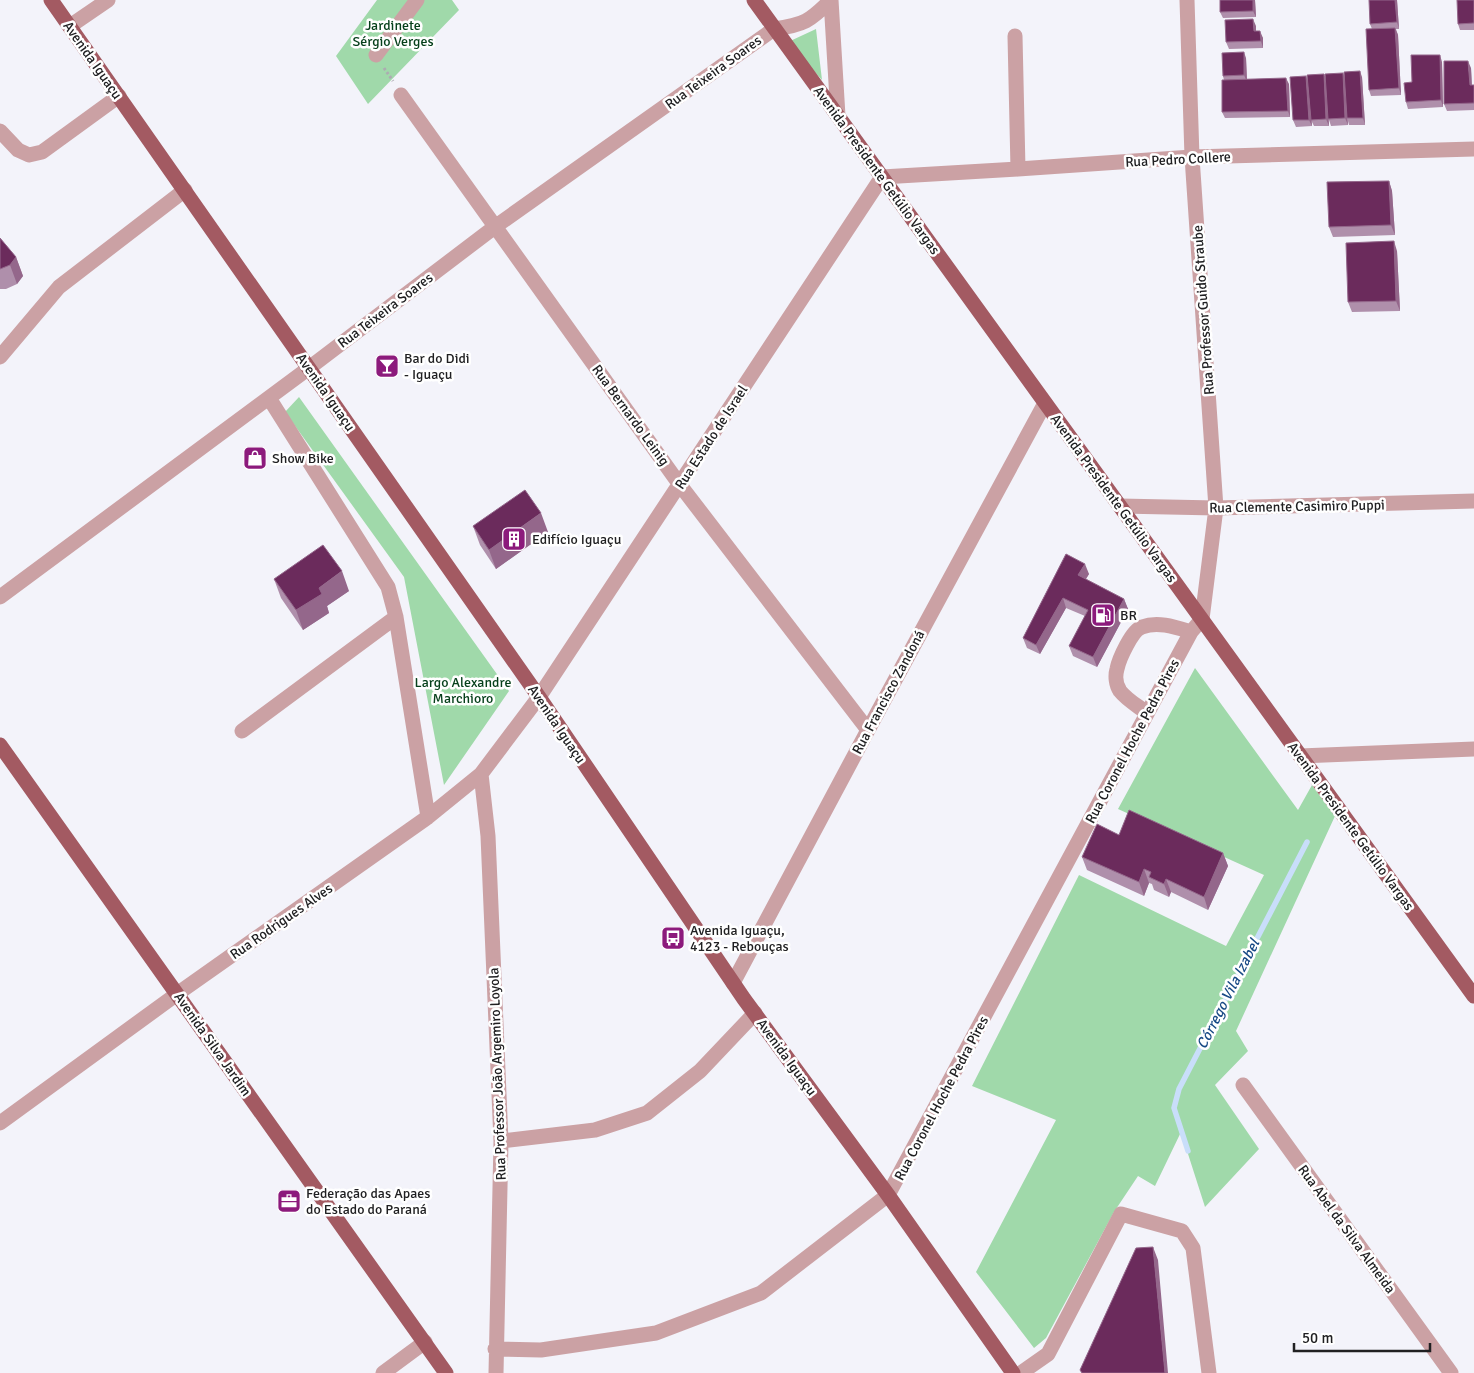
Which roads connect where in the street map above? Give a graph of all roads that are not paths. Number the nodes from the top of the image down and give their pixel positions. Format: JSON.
{"nodes":[{"id":1,"x":51,"y":0,"type":"edge"},
{"id":2,"x":108,"y":0,"type":"edge"},
{"id":3,"x":416,"y":0,"type":"edge"},
{"id":4,"x":754,"y":0,"type":"edge"},
{"id":5,"x":831,"y":0,"type":"edge"},
{"id":6,"x":1187,"y":0,"type":"edge"},
{"id":7,"x":70,"y":26,"type":"junction"},
{"id":8,"x":774,"y":29,"type":"junction"},
{"id":9,"x":1015,"y":36,"type":"dead end"},
{"id":10,"x":376,"y":55,"type":"road end"},
{"id":11,"x":401,"y":94,"type":"road end"},
{"id":12,"x":119,"y":96,"type":"junction"},
{"id":13,"x":838,"y":116,"type":"junction"},
{"id":14,"x":0,"y":131,"type":"edge"},
{"id":15,"x":1474,"y":149,"type":"edge"},
{"id":16,"x":1192,"y":157,"type":"junction"},
{"id":17,"x":1018,"y":169,"type":"junction"},
{"id":18,"x":882,"y":177,"type":"junction"},
{"id":19,"x":184,"y":190,"type":"junction"},
{"id":20,"x":496,"y":226,"type":"junction"},
{"id":21,"x":0,"y":357,"type":"edge"},
{"id":22,"x":309,"y":368,"type":"junction"},
{"id":23,"x":269,"y":398,"type":"junction"},
{"id":24,"x":1045,"y":403,"type":"junction"},
{"id":25,"x":680,"y":485,"type":"junction"},
{"id":26,"x":1474,"y":501,"type":"edge"},
{"id":27,"x":1120,"y":506,"type":"junction"},
{"id":28,"x":1216,"y":508,"type":"junction"},
{"id":29,"x":0,"y":597,"type":"edge"},
{"id":30,"x":396,"y":617,"type":"junction"},
{"id":31,"x":1202,"y":619,"type":"junction"},
{"id":32,"x":1191,"y":632,"type":"junction"},
{"id":33,"x":540,"y":697,"type":"junction"},
{"id":34,"x":1147,"y":713,"type":"junction"},
{"id":35,"x":868,"y":730,"type":"junction"},
{"id":36,"x":242,"y":731,"type":"dead end"},
{"id":37,"x":0,"y":745,"type":"edge"},
{"id":38,"x":1474,"y":749,"type":"edge"},
{"id":39,"x":1300,"y":756,"type":"junction"},
{"id":40,"x":481,"y":774,"type":"junction"},
{"id":41,"x":428,"y":817,"type":"junction"},
{"id":42,"x":733,"y":982,"type":"junction"},
{"id":43,"x":177,"y":994,"type":"junction"},
{"id":44,"x":1474,"y":996,"type":"edge"},
{"id":45,"x":755,"y":1013,"type":"junction"},
{"id":46,"x":1242,"y":1085,"type":"dead end"},
{"id":47,"x":0,"y":1122,"type":"edge"},
{"id":48,"x":501,"y":1141,"type":"junction"},
{"id":49,"x":888,"y":1195,"type":"junction"},
{"id":50,"x":425,"y":1342,"type":"junction"},
{"id":51,"x":495,"y":1349,"type":"junction"},
{"id":52,"x":383,"y":1373,"type":"edge"},
{"id":53,"x":446,"y":1373,"type":"edge"},
{"id":54,"x":496,"y":1373,"type":"edge"},
{"id":55,"x":1013,"y":1373,"type":"edge"},
{"id":56,"x":1021,"y":1373,"type":"edge"},
{"id":57,"x":1209,"y":1373,"type":"edge"},
{"id":58,"x":1451,"y":1373,"type":"edge"}],
"edges":[{"from":1,"to":7,"type":"main road","name":"Avenida Iguaçu"},
{"from":2,"to":7,"type":"street"},
{"from":3,"to":10,"type":"street"},
{"from":4,"to":8,"type":"main road","name":"Avenida Presidente Getúlio Vargas"},
{"from":5,"to":8,"type":"street"},
{"from":5,"to":13,"type":"street"},
{"from":6,"to":16,"type":"street","name":"Rua Professor Guido Straube"},
{"from":7,"to":12,"type":"main road","name":"Avenida Iguaçu"},
{"from":8,"to":13,"type":"main road","name":"Avenida Presidente Getúlio Vargas"},
{"from":8,"to":20,"type":"street","name":"Rua Teixeira Soares"},
{"from":9,"to":17,"type":"street"},
{"from":11,"to":20,"type":"street","name":"Rua Bernardo Leinig"},
{"from":12,"to":14,"type":"street"},
{"from":12,"to":19,"type":"main road","name":"Avenida Iguaçu"},
{"from":13,"to":18,"type":"main road","name":"Avenida Presidente Getúlio Vargas"},
{"from":15,"to":16,"type":"street","name":"Rua Pedro Collere"},
{"from":16,"to":17,"type":"street","name":"Rua Pedro Collere"},
{"from":16,"to":28,"type":"street","name":"Rua Professor Guido Straube"},
{"from":17,"to":18,"type":"street","name":"Rua Pedro Collere"},
{"from":18,"to":24,"type":"main road","name":"Avenida Presidente Getúlio Vargas"},
{"from":18,"to":25,"type":"street","name":"Rua Estado de Israel"},
{"from":19,"to":21,"type":"street"},
{"from":19,"to":22,"type":"main road","name":"Avenida Iguaçu"},
{"from":20,"to":22,"type":"street","name":"Rua Teixeira Soares"},
{"from":20,"to":25,"type":"street","name":"Rua Bernardo Leinig"},
{"from":22,"to":23,"type":"street","name":"Rua Teixeira Soares"},
{"from":22,"to":33,"type":"main road","name":"Avenida Iguaçu"},
{"from":23,"to":29,"type":"street","name":"Rua Teixeira Soares"},
{"from":23,"to":30,"type":"street"},
{"from":24,"to":27,"type":"main road","name":"Avenida Presidente Getúlio Vargas"},
{"from":24,"to":35,"type":"street","name":"Rua Francisco Zandoná"},
{"from":25,"to":33,"type":"street","name":"Rua Estado de Israel"},
{"from":25,"to":35,"type":"street","name":"Rua Bernardo Leinig"},
{"from":26,"to":28,"type":"street","name":"Rua Clemente Casimiro Puppi"},
{"from":27,"to":28,"type":"street","name":"Rua Clemente Casimiro Puppi"},
{"from":27,"to":31,"type":"main road","name":"Avenida Presidente Getúlio Vargas"},
{"from":28,"to":31,"type":"street","name":"Rua Professor Guido Straube"},
{"from":30,"to":36,"type":"street"},
{"from":30,"to":41,"type":"street"},
{"from":31,"to":32,"type":"street","name":"Rua Coronel Hoche Pedra Pires"},
{"from":31,"to":39,"type":"main road","name":"Avenida Presidente Getúlio Vargas"},
{"from":32,"to":34,"type":"street","name":"Rua Coronel Hoche Pedra Pires"},
{"from":32,"to":34,"type":"street"},
{"from":33,"to":40,"type":"street","name":"Rua Rodrigues Alves"},
{"from":33,"to":42,"type":"main road","name":"Avenida Iguaçu"},
{"from":34,"to":49,"type":"street","name":"Rua Coronel Hoche Pedra Pires"},
{"from":35,"to":42,"type":"street","name":"Rua Francisco Zandoná"},
{"from":37,"to":43,"type":"main road","name":"Avenida Silva Jardim"},
{"from":38,"to":39,"type":"street"},
{"from":39,"to":44,"type":"main road","name":"Avenida Presidente Getúlio Vargas"},
{"from":40,"to":41,"type":"street","name":"Rua Rodrigues Alves"},
{"from":40,"to":48,"type":"street","name":"Rua Professor João Argemiro Loyola"},
{"from":41,"to":43,"type":"street","name":"Rua Rodrigues Alves"},
{"from":42,"to":45,"type":"main road","name":"Avenida Iguaçu"},
{"from":43,"to":47,"type":"street","name":"Rua Rodrigues Alves"},
{"from":43,"to":50,"type":"main road","name":"Avenida Silva Jardim"},
{"from":45,"to":48,"type":"street"},
{"from":45,"to":49,"type":"main road","name":"Avenida Iguaçu"},
{"from":46,"to":58,"type":"street","name":"Rua Abel da Silva Almeida"},
{"from":48,"to":51,"type":"street","name":"Rua Professor João Argemiro Loyola"},
{"from":49,"to":51,"type":"street","name":"Rua Coronel Hoche Pedra Pires"},
{"from":49,"to":55,"type":"main road","name":"Avenida Iguaçu"},
{"from":50,"to":52,"type":"street"},
{"from":50,"to":53,"type":"main road"},
{"from":51,"to":54,"type":"street","name":"Rua Professor João Argemiro Loyola"},
{"from":56,"to":57,"type":"street"}]}
